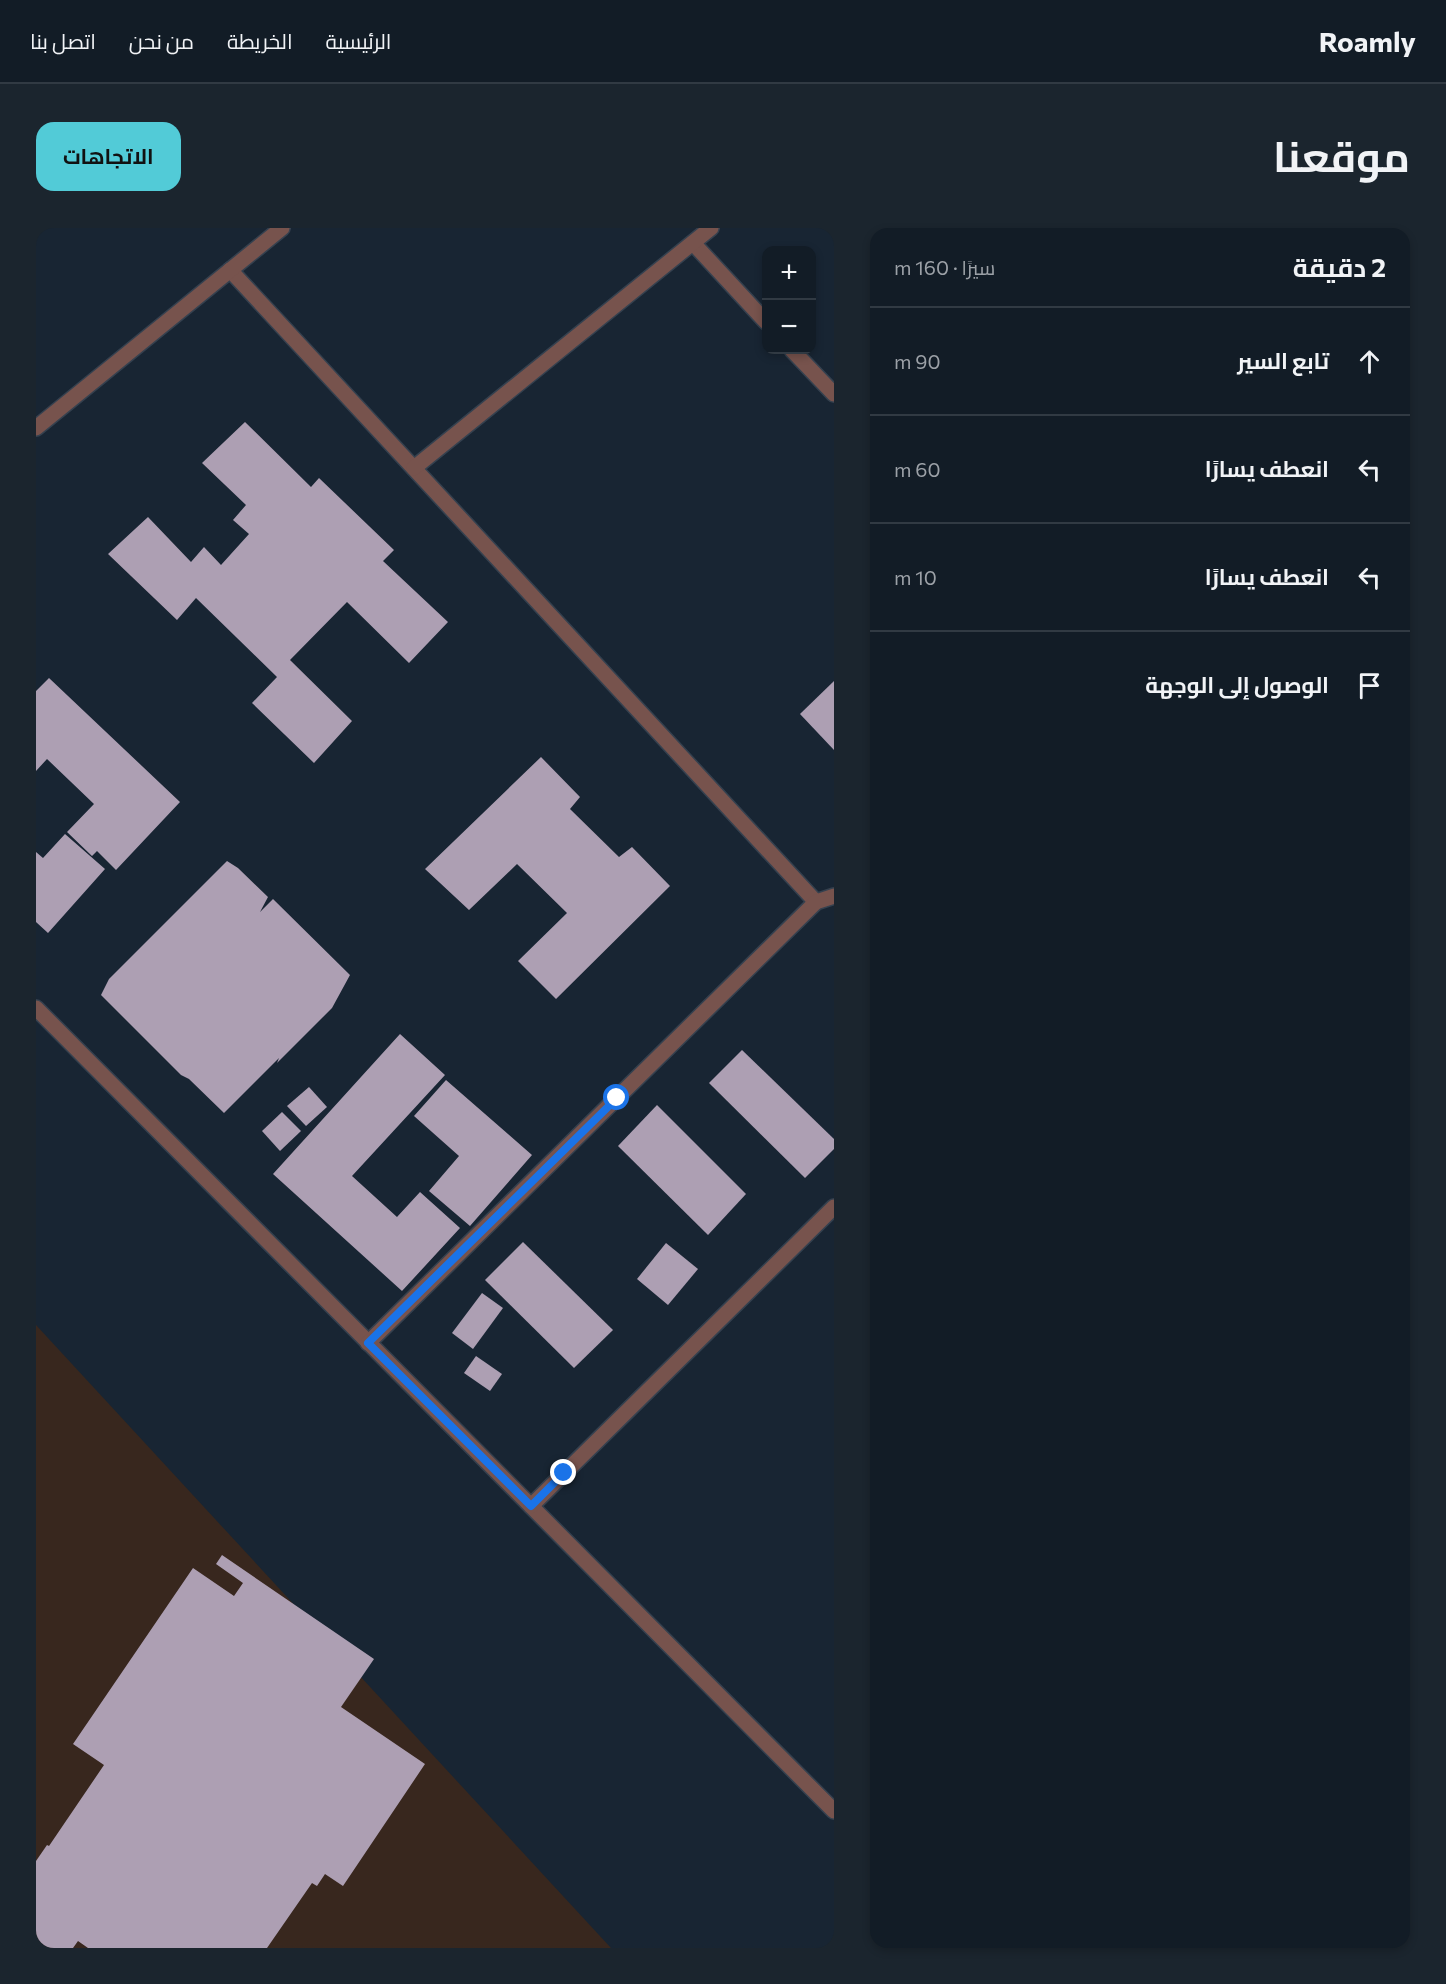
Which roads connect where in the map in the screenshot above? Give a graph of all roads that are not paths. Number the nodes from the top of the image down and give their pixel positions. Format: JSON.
{"nodes":[{"id":1,"x":282,"y":228,"type":"edge"},
{"id":2,"x":711,"y":228,"type":"edge"},
{"id":3,"x":693,"y":243,"type":"junction"},
{"id":4,"x":230,"y":270,"type":"junction"},
{"id":5,"x":762,"y":318,"type":"edge"},
{"id":6,"x":796,"y":354,"type":"edge"},
{"id":7,"x":834,"y":394,"type":"edge"},
{"id":8,"x":36,"y":428,"type":"edge"},
{"id":9,"x":414,"y":468,"type":"junction"},
{"id":10,"x":834,"y":896,"type":"edge"},
{"id":11,"x":816,"y":902,"type":"junction"},
{"id":12,"x":36,"y":1008,"type":"edge"},
{"id":13,"x":834,"y":1207,"type":"edge"},
{"id":14,"x":368,"y":1343,"type":"junction"},
{"id":15,"x":531,"y":1506,"type":"junction"},
{"id":16,"x":834,"y":1812,"type":"edge"}],
"edges":[{"from":1,"to":4,"type":"lane"},
{"from":2,"to":3,"type":"lane"},
{"from":3,"to":5,"type":"lane"},
{"from":3,"to":9,"type":"lane"},
{"from":4,"to":8,"type":"lane"},
{"from":4,"to":9,"type":"lane"},
{"from":6,"to":7,"type":"lane"},
{"from":9,"to":11,"type":"lane"},
{"from":10,"to":11,"type":"lane"},
{"from":11,"to":14,"type":"lane"},
{"from":12,"to":14,"type":"lane"},
{"from":13,"to":15,"type":"lane"},
{"from":14,"to":15,"type":"lane"},
{"from":15,"to":16,"type":"lane"}]}
